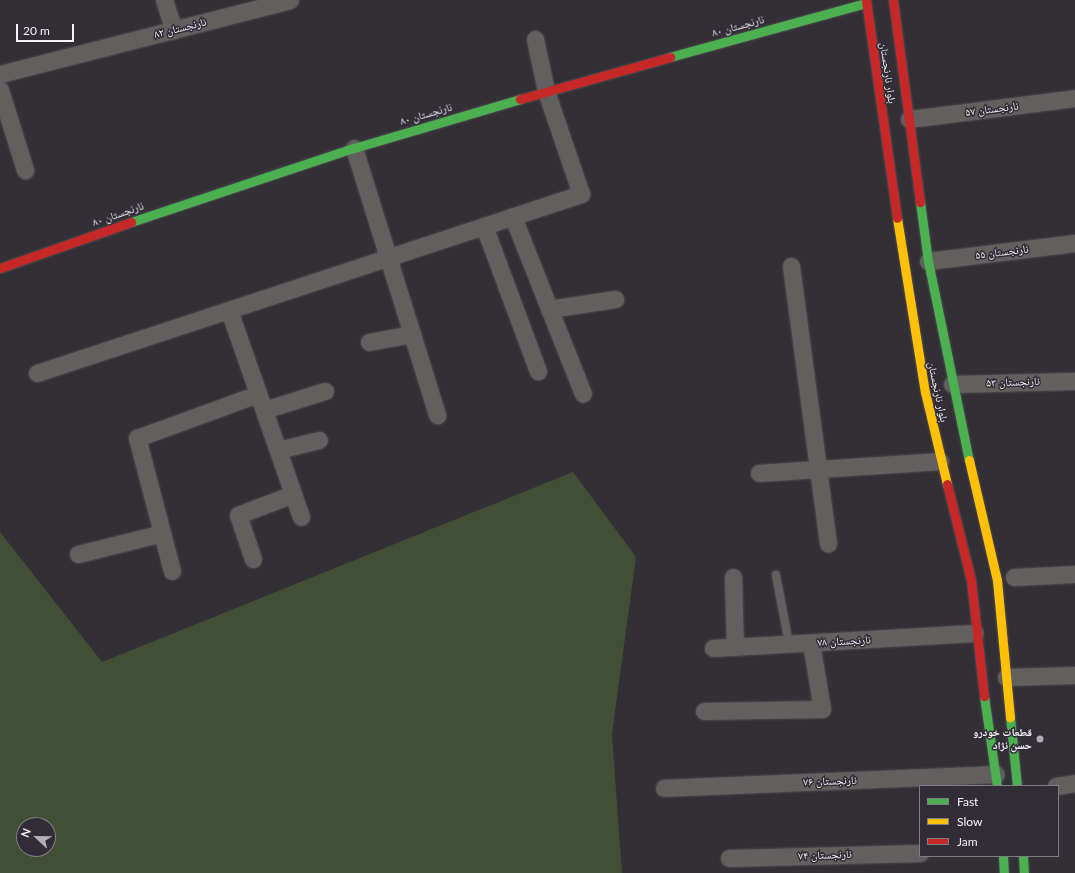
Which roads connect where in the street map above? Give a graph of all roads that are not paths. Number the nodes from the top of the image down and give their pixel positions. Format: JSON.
{"nodes":[{"id":1,"x":164,"y":0,"type":"edge"},
{"id":2,"x":290,"y":0,"type":"edge"},
{"id":3,"x":893,"y":0,"type":"edge"},
{"id":4,"x":866,"y":2,"type":"edge"},
{"id":5,"x":174,"y":30,"type":"junction"},
{"id":6,"x":535,"y":39,"type":"dead end"},
{"id":7,"x":0,"y":74,"type":"edge"},
{"id":8,"x":0,"y":90,"type":"edge"},
{"id":9,"x":546,"y":91,"type":"junction"},
{"id":10,"x":1075,"y":98,"type":"edge"},
{"id":11,"x":909,"y":119,"type":"junction"},
{"id":12,"x":354,"y":148,"type":"junction"},
{"id":13,"x":25,"y":170,"type":"dead end"},
{"id":14,"x":513,"y":217,"type":"junction"},
{"id":15,"x":484,"y":226,"type":"junction"},
{"id":16,"x":1075,"y":243,"type":"edge"},
{"id":17,"x":388,"y":258,"type":"junction"},
{"id":18,"x":928,"y":261,"type":"junction"},
{"id":19,"x":791,"y":266,"type":"dead end"},
{"id":20,"x":0,"y":268,"type":"edge"},
{"id":21,"x":615,"y":299,"type":"dead end"},
{"id":22,"x":549,"y":309,"type":"junction"},
{"id":23,"x":229,"y":310,"type":"junction"},
{"id":24,"x":412,"y":334,"type":"junction"},
{"id":25,"x":369,"y":342,"type":"dead end"},
{"id":26,"x":538,"y":371,"type":"dead end"},
{"id":27,"x":37,"y":373,"type":"dead end"},
{"id":28,"x":1075,"y":380,"type":"edge"},
{"id":29,"x":952,"y":384,"type":"junction"},
{"id":30,"x":325,"y":391,"type":"dead end"},
{"id":31,"x":258,"y":394,"type":"junction"},
{"id":32,"x":583,"y":394,"type":"dead end"},
{"id":33,"x":264,"y":410,"type":"junction"},
{"id":34,"x":437,"y":415,"type":"dead end"},
{"id":35,"x":319,"y":440,"type":"dead end"},
{"id":36,"x":278,"y":450,"type":"junction"},
{"id":37,"x":940,"y":461,"type":"junction"},
{"id":38,"x":818,"y":468,"type":"junction"},
{"id":39,"x":759,"y":472,"type":"dead end"},
{"id":40,"x":293,"y":494,"type":"junction"},
{"id":41,"x":300,"y":517,"type":"dead end"},
{"id":42,"x":162,"y":533,"type":"junction"},
{"id":43,"x":828,"y":544,"type":"dead end"},
{"id":44,"x":78,"y":554,"type":"dead end"},
{"id":45,"x":253,"y":559,"type":"dead end"},
{"id":46,"x":172,"y":571,"type":"dead end"},
{"id":47,"x":1075,"y":574,"type":"edge"},
{"id":48,"x":776,"y":576,"type":"dead end"},
{"id":49,"x":733,"y":578,"type":"dead end"},
{"id":50,"x":1014,"y":578,"type":"dead end"},
{"id":51,"x":971,"y":580,"type":"junction"},
{"id":52,"x":997,"y":580,"type":"junction"},
{"id":53,"x":975,"y":633,"type":"junction"},
{"id":54,"x":811,"y":643,"type":"junction"},
{"id":55,"x":789,"y":644,"type":"junction"},
{"id":56,"x":735,"y":647,"type":"junction"},
{"id":57,"x":713,"y":648,"type":"dead end"},
{"id":58,"x":1075,"y":675,"type":"edge"},
{"id":59,"x":1006,"y":677,"type":"junction"},
{"id":60,"x":704,"y":711,"type":"dead end"},
{"id":61,"x":996,"y":780,"type":"edge"},
{"id":62,"x":1075,"y":783,"type":"edge"},
{"id":63,"x":1017,"y":785,"type":"edge"},
{"id":64,"x":1059,"y":786,"type":"edge"},
{"id":65,"x":664,"y":788,"type":"dead end"},
{"id":66,"x":919,"y":853,"type":"edge"},
{"id":67,"x":1003,"y":857,"type":"edge"},
{"id":68,"x":1023,"y":857,"type":"edge"},
{"id":69,"x":729,"y":858,"type":"dead end"},
{"id":70,"x":1004,"y":873,"type":"edge"},
{"id":71,"x":1024,"y":873,"type":"edge"}],
"edges":[{"from":1,"to":5,"type":"street"},
{"from":2,"to":5,"type":"street","name":"نارنجستان ۸۲"},
{"from":3,"to":11,"type":"main road","name":"بلوار نارنجستان"},
{"from":4,"to":9,"type":"main road","name":"نارنجستان ۸۰"},
{"from":4,"to":37,"type":"main road","name":"بلوار نارنجستان"},
{"from":5,"to":7,"type":"street","name":"نارنجستان ۸۲"},
{"from":6,"to":9,"type":"street"},
{"from":8,"to":13,"type":"street"},
{"from":9,"to":12,"type":"main road","name":"نارنجستان ۸۰"},
{"from":9,"to":14,"type":"street"},
{"from":10,"to":11,"type":"street","name":"نارنجستان ۵۷"},
{"from":11,"to":18,"type":"main road","name":"بلوار نارنجستان"},
{"from":12,"to":17,"type":"street"},
{"from":12,"to":20,"type":"main road","name":"نارنجستان ۸۰"},
{"from":14,"to":15,"type":"street"},
{"from":14,"to":22,"type":"street"},
{"from":15,"to":17,"type":"street"},
{"from":15,"to":26,"type":"street"},
{"from":16,"to":18,"type":"street","name":"نارنجستان ۵۵"},
{"from":17,"to":23,"type":"street"},
{"from":17,"to":24,"type":"street"},
{"from":18,"to":29,"type":"main road","name":"بلوار نارنجستان"},
{"from":19,"to":38,"type":"street"},
{"from":21,"to":22,"type":"street"},
{"from":22,"to":32,"type":"street"},
{"from":23,"to":27,"type":"street"},
{"from":23,"to":31,"type":"street"},
{"from":24,"to":25,"type":"street"},
{"from":24,"to":34,"type":"street"},
{"from":28,"to":29,"type":"street","name":"نارنجستان ۵۳"},
{"from":29,"to":52,"type":"main road","name":"بلوار نارنجستان"},
{"from":30,"to":33,"type":"street"},
{"from":31,"to":33,"type":"street"},
{"from":31,"to":42,"type":"street"},
{"from":33,"to":36,"type":"street"},
{"from":35,"to":36,"type":"street"},
{"from":36,"to":40,"type":"street"},
{"from":37,"to":38,"type":"street"},
{"from":37,"to":51,"type":"main road","name":"بلوار نارنجستان"},
{"from":38,"to":39,"type":"street"},
{"from":38,"to":43,"type":"street"},
{"from":40,"to":41,"type":"street"},
{"from":40,"to":45,"type":"street"},
{"from":42,"to":44,"type":"street"},
{"from":42,"to":46,"type":"street"},
{"from":47,"to":50,"type":"street"},
{"from":48,"to":55,"type":"lane"},
{"from":49,"to":56,"type":"street"},
{"from":51,"to":52,"type":"main road"},
{"from":51,"to":53,"type":"main road","name":"بلوار نارنجستان"},
{"from":52,"to":59,"type":"main road","name":"بلوار نارنجستان"},
{"from":53,"to":54,"type":"street","name":"نارنجستان ۷۸"},
{"from":53,"to":61,"type":"main road","name":"بلوار نارنجستان"},
{"from":54,"to":55,"type":"street","name":"نارنجستان ۷۸"},
{"from":54,"to":60,"type":"street"},
{"from":55,"to":56,"type":"street","name":"نارنجستان ۷۸"},
{"from":56,"to":57,"type":"street","name":"نارنجستان ۷۸"},
{"from":58,"to":59,"type":"street"},
{"from":59,"to":63,"type":"main road","name":"بلوار نارنجستان"},
{"from":61,"to":65,"type":"street","name":"نارنجستان ۷۶"},
{"from":62,"to":64,"type":"street"},
{"from":66,"to":69,"type":"street","name":"نارنجستان ۷۴"},
{"from":67,"to":70,"type":"main road"},
{"from":68,"to":71,"type":"main road"}]}
